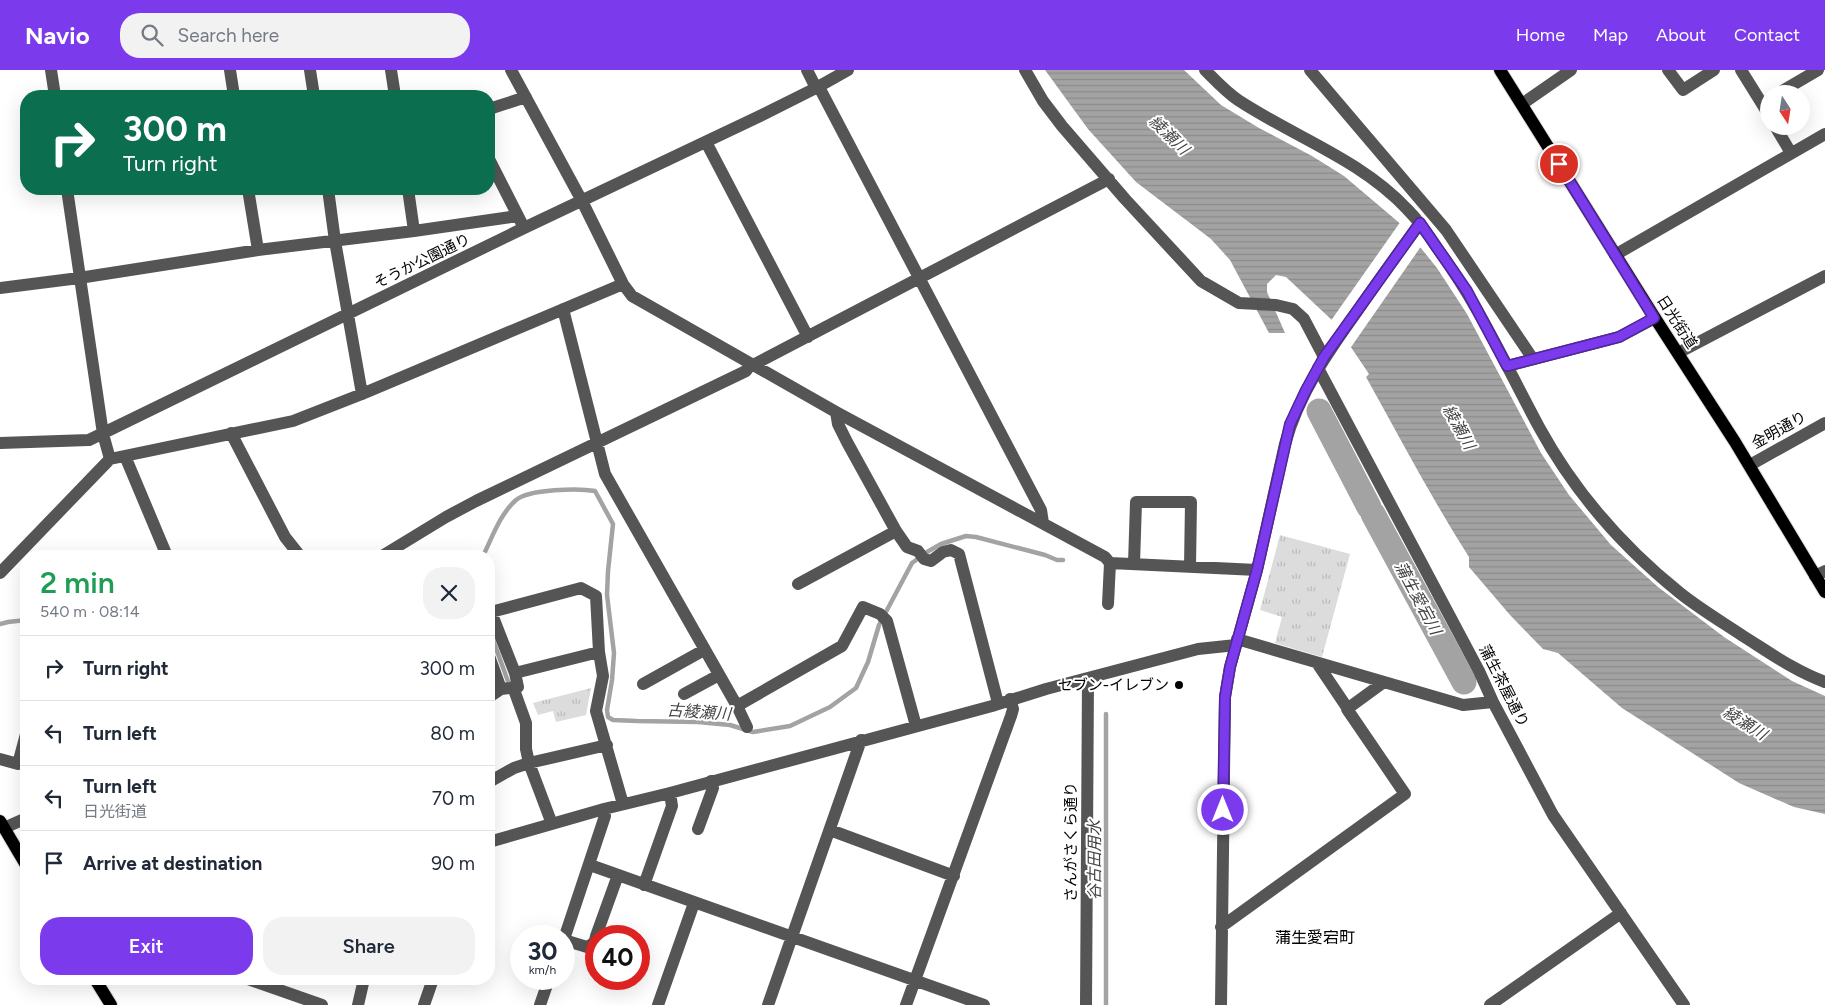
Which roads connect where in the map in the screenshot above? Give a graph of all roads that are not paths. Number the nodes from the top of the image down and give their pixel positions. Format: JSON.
{"nodes":[{"id":1,"x":51,"y":70,"type":"edge"},
{"id":2,"x":230,"y":70,"type":"edge"},
{"id":3,"x":310,"y":70,"type":"edge"},
{"id":4,"x":391,"y":70,"type":"edge"},
{"id":5,"x":512,"y":70,"type":"edge"},
{"id":6,"x":807,"y":70,"type":"edge"},
{"id":7,"x":848,"y":70,"type":"edge"},
{"id":8,"x":1025,"y":70,"type":"edge"},
{"id":9,"x":1205,"y":70,"type":"edge"},
{"id":10,"x":1310,"y":70,"type":"edge"},
{"id":11,"x":1500,"y":70,"type":"edge"},
{"id":12,"x":1571,"y":70,"type":"edge"},
{"id":13,"x":1668,"y":70,"type":"edge"},
{"id":14,"x":1714,"y":70,"type":"edge"},
{"id":15,"x":1741,"y":70,"type":"edge"},
{"id":16,"x":1818,"y":70,"type":"edge"},
{"id":17,"x":1792,"y":85,"type":"edge"},
{"id":18,"x":818,"y":87,"type":"junction"},
{"id":19,"x":54,"y":90,"type":"edge"},
{"id":20,"x":233,"y":90,"type":"edge"},
{"id":21,"x":313,"y":90,"type":"edge"},
{"id":22,"x":394,"y":90,"type":"edge"},
{"id":23,"x":1760,"y":95,"type":"edge"},
{"id":24,"x":526,"y":97,"type":"junction"},
{"id":25,"x":1522,"y":104,"type":"junction"},
{"id":26,"x":495,"y":107,"type":"edge"},
{"id":27,"x":1825,"y":134,"type":"edge"},
{"id":28,"x":1780,"y":135,"type":"edge"},
{"id":29,"x":706,"y":142,"type":"junction"},
{"id":30,"x":1791,"y":153,"type":"junction"},
{"id":31,"x":495,"y":171,"type":"edge"},
{"id":32,"x":1109,"y":180,"type":"junction"},
{"id":33,"x":68,"y":195,"type":"edge"},
{"id":34,"x":249,"y":195,"type":"edge"},
{"id":35,"x":329,"y":195,"type":"edge"},
{"id":36,"x":409,"y":195,"type":"edge"},
{"id":37,"x":582,"y":201,"type":"junction"},
{"id":38,"x":518,"y":216,"type":"junction"},
{"id":39,"x":524,"y":228,"type":"junction"},
{"id":40,"x":1416,"y":228,"type":"junction"},
{"id":41,"x":414,"y":231,"type":"junction"},
{"id":42,"x":335,"y":242,"type":"junction"},
{"id":43,"x":258,"y":250,"type":"junction"},
{"id":44,"x":1616,"y":255,"type":"junction"},
{"id":45,"x":1825,"y":276,"type":"edge"},
{"id":46,"x":79,"y":278,"type":"junction"},
{"id":47,"x":920,"y":279,"type":"junction"},
{"id":48,"x":623,"y":284,"type":"junction"},
{"id":49,"x":0,"y":288,"type":"edge"},
{"id":50,"x":563,"y":309,"type":"junction"},
{"id":51,"x":349,"y":315,"type":"junction"},
{"id":52,"x":1654,"y":318,"type":"junction"},
{"id":53,"x":808,"y":337,"type":"junction"},
{"id":54,"x":1678,"y":353,"type":"junction"},
{"id":55,"x":1323,"y":359,"type":"junction"},
{"id":56,"x":1533,"y":360,"type":"junction"},
{"id":57,"x":752,"y":365,"type":"junction"},
{"id":58,"x":1507,"y":366,"type":"junction"},
{"id":59,"x":362,"y":394,"type":"junction"},
{"id":60,"x":836,"y":412,"type":"junction"},
{"id":61,"x":1825,"y":422,"type":"edge"},
{"id":62,"x":231,"y":433,"type":"junction"},
{"id":63,"x":102,"y":434,"type":"junction"},
{"id":64,"x":0,"y":443,"type":"edge"},
{"id":65,"x":597,"y":443,"type":"junction"},
{"id":66,"x":125,"y":456,"type":"junction"},
{"id":67,"x":110,"y":459,"type":"junction"},
{"id":68,"x":1750,"y":465,"type":"junction"},
{"id":69,"x":1043,"y":523,"type":"junction"},
{"id":70,"x":896,"y":531,"type":"junction"},
{"id":71,"x":22,"y":550,"type":"edge"},
{"id":72,"x":164,"y":550,"type":"edge"},
{"id":73,"x":295,"y":550,"type":"edge"},
{"id":74,"x":392,"y":550,"type":"edge"},
{"id":75,"x":20,"y":552,"type":"edge"},
{"id":76,"x":1110,"y":563,"type":"junction"},
{"id":77,"x":1134,"y":564,"type":"junction"},
{"id":78,"x":1190,"y":567,"type":"junction"},
{"id":79,"x":1257,"y":570,"type":"junction"},
{"id":80,"x":0,"y":573,"type":"edge"},
{"id":81,"x":1820,"y":574,"type":"edge"},
{"id":82,"x":798,"y":584,"type":"dead end"},
{"id":83,"x":1825,"y":592,"type":"edge"},
{"id":84,"x":1108,"y":604,"type":"dead end"},
{"id":85,"x":495,"y":611,"type":"edge"},
{"id":86,"x":495,"y":622,"type":"edge"},
{"id":87,"x":1237,"y":642,"type":"junction"},
{"id":88,"x":704,"y":650,"type":"junction"},
{"id":89,"x":599,"y":652,"type":"junction"},
{"id":90,"x":1317,"y":663,"type":"junction"},
{"id":91,"x":495,"y":667,"type":"edge"},
{"id":92,"x":515,"y":673,"type":"junction"},
{"id":93,"x":719,"y":675,"type":"junction"},
{"id":94,"x":1088,"y":678,"type":"junction"},
{"id":95,"x":1384,"y":682,"type":"junction"},
{"id":96,"x":1825,"y":682,"type":"edge"},
{"id":97,"x":643,"y":684,"type":"dead end"},
{"id":98,"x":507,"y":688,"type":"junction"},
{"id":99,"x":495,"y":694,"type":"edge"},
{"id":100,"x":684,"y":694,"type":"dead end"},
{"id":101,"x":1004,"y":701,"type":"junction"},
{"id":102,"x":1493,"y":702,"type":"junction"},
{"id":103,"x":737,"y":706,"type":"junction"},
{"id":104,"x":1348,"y":709,"type":"junction"},
{"id":105,"x":916,"y":726,"type":"junction"},
{"id":106,"x":747,"y":727,"type":"dead end"},
{"id":107,"x":861,"y":740,"type":"junction"},
{"id":108,"x":606,"y":744,"type":"junction"},
{"id":109,"x":20,"y":756,"type":"edge"},
{"id":110,"x":0,"y":759,"type":"edge"},
{"id":111,"x":529,"y":763,"type":"junction"},
{"id":112,"x":495,"y":779,"type":"edge"},
{"id":113,"x":711,"y":781,"type":"junction"},
{"id":114,"x":670,"y":793,"type":"junction"},
{"id":115,"x":623,"y":804,"type":"junction"},
{"id":116,"x":604,"y":809,"type":"junction"},
{"id":117,"x":20,"y":820,"type":"edge"},
{"id":118,"x":2,"y":824,"type":"edge"},
{"id":119,"x":552,"y":824,"type":"junction"},
{"id":120,"x":698,"y":828,"type":"dead end"},
{"id":121,"x":830,"y":830,"type":"junction"},
{"id":122,"x":495,"y":840,"type":"edge"},
{"id":123,"x":20,"y":855,"type":"edge"},
{"id":124,"x":590,"y":865,"type":"junction"},
{"id":125,"x":618,"y":876,"type":"junction"},
{"id":126,"x":954,"y":876,"type":"junction"},
{"id":127,"x":644,"y":885,"type":"junction"},
{"id":128,"x":694,"y":903,"type":"junction"},
{"id":129,"x":1621,"y":913,"type":"junction"},
{"id":130,"x":569,"y":925,"type":"edge"},
{"id":131,"x":600,"y":925,"type":"edge"},
{"id":132,"x":1222,"y":927,"type":"junction"},
{"id":133,"x":792,"y":937,"type":"junction"},
{"id":134,"x":915,"y":981,"type":"junction"},
{"id":135,"x":99,"y":985,"type":"edge"},
{"id":136,"x":265,"y":985,"type":"edge"},
{"id":137,"x":363,"y":985,"type":"edge"},
{"id":138,"x":431,"y":985,"type":"edge"},
{"id":139,"x":545,"y":990,"type":"edge"},
{"id":140,"x":908,"y":1000,"type":"edge"},
{"id":141,"x":111,"y":1005,"type":"edge"},
{"id":142,"x":322,"y":1005,"type":"edge"},
{"id":143,"x":358,"y":1005,"type":"edge"},
{"id":144,"x":424,"y":1005,"type":"edge"},
{"id":145,"x":540,"y":1005,"type":"edge"},
{"id":146,"x":658,"y":1005,"type":"edge"},
{"id":147,"x":768,"y":1005,"type":"edge"},
{"id":148,"x":984,"y":1005,"type":"edge"},
{"id":149,"x":1086,"y":1005,"type":"edge"},
{"id":150,"x":1221,"y":1005,"type":"edge"},
{"id":151,"x":1490,"y":1005,"type":"edge"},
{"id":152,"x":1684,"y":1005,"type":"edge"}],
"edges":[{"from":1,"to":19,"type":"street"},
{"from":2,"to":20,"type":"street"},
{"from":3,"to":21,"type":"street"},
{"from":4,"to":22,"type":"street"},
{"from":5,"to":24,"type":"street"},
{"from":6,"to":18,"type":"street"},
{"from":7,"to":18,"type":"street","name":"そうか公園通り"},
{"from":8,"to":32,"type":"street","name":"蒲生茶屋通り"},
{"from":9,"to":40,"type":"street"},
{"from":10,"to":56,"type":"street"},
{"from":11,"to":25,"type":"main road","name":"日光街道"},
{"from":12,"to":25,"type":"street"},
{"from":13,"to":14,"type":"street"},
{"from":15,"to":23,"type":"street"},
{"from":16,"to":17,"type":"street"},
{"from":18,"to":29,"type":"street","name":"そうか公園通り"},
{"from":18,"to":47,"type":"street"},
{"from":24,"to":26,"type":"street"},
{"from":24,"to":37,"type":"street"},
{"from":25,"to":44,"type":"main road","name":"日光街道"},
{"from":27,"to":30,"type":"street"},
{"from":28,"to":30,"type":"street"},
{"from":29,"to":37,"type":"street","name":"そうか公園通り"},
{"from":29,"to":53,"type":"street"},
{"from":30,"to":44,"type":"street"},
{"from":31,"to":38,"type":"street"},
{"from":32,"to":47,"type":"street"},
{"from":32,"to":55,"type":"street","name":"蒲生茶屋通り"},
{"from":33,"to":46,"type":"street"},
{"from":34,"to":43,"type":"street"},
{"from":35,"to":42,"type":"street"},
{"from":36,"to":41,"type":"street"},
{"from":37,"to":39,"type":"street","name":"そうか公園通り"},
{"from":37,"to":48,"type":"street"},
{"from":38,"to":39,"type":"street"},
{"from":38,"to":41,"type":"street"},
{"from":39,"to":51,"type":"street","name":"そうか公園通り"},
{"from":40,"to":55,"type":"street"},
{"from":40,"to":58,"type":"street"},
{"from":41,"to":42,"type":"street"},
{"from":42,"to":43,"type":"street"},
{"from":42,"to":51,"type":"street"},
{"from":43,"to":46,"type":"street"},
{"from":44,"to":52,"type":"main road","name":"日光街道"},
{"from":45,"to":54,"type":"street"},
{"from":46,"to":49,"type":"street"},
{"from":46,"to":63,"type":"street"},
{"from":47,"to":53,"type":"street"},
{"from":47,"to":69,"type":"street"},
{"from":48,"to":50,"type":"street"},
{"from":48,"to":57,"type":"street"},
{"from":50,"to":59,"type":"street"},
{"from":50,"to":65,"type":"street"},
{"from":51,"to":59,"type":"street"},
{"from":51,"to":63,"type":"street","name":"そうか公園通り"},
{"from":52,"to":54,"type":"main road","name":"日光街道"},
{"from":52,"to":56,"type":"street"},
{"from":53,"to":57,"type":"street"},
{"from":54,"to":68,"type":"main road","name":"日光街道"},
{"from":55,"to":79,"type":"street"},
{"from":55,"to":102,"type":"street","name":"蒲生茶屋通り"},
{"from":56,"to":58,"type":"street"},
{"from":57,"to":60,"type":"street"},
{"from":57,"to":65,"type":"street"},
{"from":58,"to":96,"type":"street"},
{"from":59,"to":62,"type":"street"},
{"from":60,"to":69,"type":"street"},
{"from":60,"to":70,"type":"street"},
{"from":61,"to":68,"type":"street","name":"金明通り"},
{"from":62,"to":66,"type":"street"},
{"from":62,"to":73,"type":"street"},
{"from":63,"to":64,"type":"street","name":"そうか公園通り"},
{"from":63,"to":67,"type":"street"},
{"from":65,"to":74,"type":"street"},
{"from":65,"to":88,"type":"street"},
{"from":66,"to":67,"type":"street"},
{"from":66,"to":72,"type":"street"},
{"from":67,"to":71,"type":"street"},
{"from":68,"to":81,"type":"main road","name":"日光街道"},
{"from":69,"to":76,"type":"street"},
{"from":70,"to":82,"type":"street"},
{"from":70,"to":101,"type":"street"},
{"from":75,"to":80,"type":"street"},
{"from":76,"to":77,"type":"street"},
{"from":76,"to":84,"type":"street"},
{"from":77,"to":78,"type":"street"},
{"from":77,"to":78,"type":"street"},
{"from":78,"to":79,"type":"street"},
{"from":79,"to":87,"type":"street"},
{"from":81,"to":83,"type":"main road","name":"日光街道"},
{"from":85,"to":89,"type":"street"},
{"from":86,"to":92,"type":"street"},
{"from":87,"to":90,"type":"street"},
{"from":87,"to":94,"type":"street"},
{"from":87,"to":132,"type":"street"},
{"from":88,"to":93,"type":"street"},
{"from":88,"to":97,"type":"street"},
{"from":89,"to":92,"type":"street"},
{"from":89,"to":108,"type":"street"},
{"from":90,"to":95,"type":"street"},
{"from":90,"to":104,"type":"street"},
{"from":91,"to":98,"type":"street"},
{"from":92,"to":98,"type":"street"},
{"from":93,"to":100,"type":"street"},
{"from":93,"to":103,"type":"street"},
{"from":94,"to":101,"type":"street"},
{"from":94,"to":149,"type":"street","name":"さんがさくら通り"},
{"from":95,"to":102,"type":"street"},
{"from":95,"to":104,"type":"street"},
{"from":98,"to":99,"type":"street"},
{"from":98,"to":111,"type":"street"},
{"from":101,"to":105,"type":"street"},
{"from":101,"to":126,"type":"street"},
{"from":102,"to":129,"type":"street","name":"蒲生茶屋通り"},
{"from":103,"to":105,"type":"street"},
{"from":103,"to":106,"type":"street"},
{"from":104,"to":132,"type":"street"},
{"from":105,"to":107,"type":"street"},
{"from":107,"to":113,"type":"street"},
{"from":107,"to":121,"type":"street"},
{"from":108,"to":111,"type":"street"},
{"from":108,"to":115,"type":"street"},
{"from":109,"to":110,"type":"street"},
{"from":111,"to":112,"type":"street"},
{"from":111,"to":119,"type":"street"},
{"from":113,"to":114,"type":"street"},
{"from":113,"to":120,"type":"street"},
{"from":114,"to":115,"type":"street"},
{"from":114,"to":127,"type":"street"},
{"from":115,"to":116,"type":"street"},
{"from":116,"to":119,"type":"street"},
{"from":116,"to":124,"type":"street"},
{"from":117,"to":118,"type":"street"},
{"from":118,"to":123,"type":"main road"},
{"from":119,"to":122,"type":"street"},
{"from":121,"to":126,"type":"street"},
{"from":121,"to":133,"type":"street"},
{"from":124,"to":125,"type":"street"},
{"from":124,"to":130,"type":"street"},
{"from":125,"to":127,"type":"street"},
{"from":125,"to":131,"type":"street"},
{"from":126,"to":134,"type":"street"},
{"from":127,"to":128,"type":"street"},
{"from":128,"to":133,"type":"street"},
{"from":128,"to":146,"type":"street"},
{"from":129,"to":151,"type":"street"},
{"from":129,"to":152,"type":"street","name":"蒲生茶屋通り"},
{"from":132,"to":150,"type":"street"},
{"from":133,"to":134,"type":"street"},
{"from":133,"to":147,"type":"street"},
{"from":134,"to":140,"type":"street"},
{"from":134,"to":148,"type":"street"},
{"from":135,"to":141,"type":"main road"},
{"from":136,"to":142,"type":"street"},
{"from":137,"to":143,"type":"street"},
{"from":138,"to":144,"type":"street"},
{"from":139,"to":145,"type":"street"}]}
